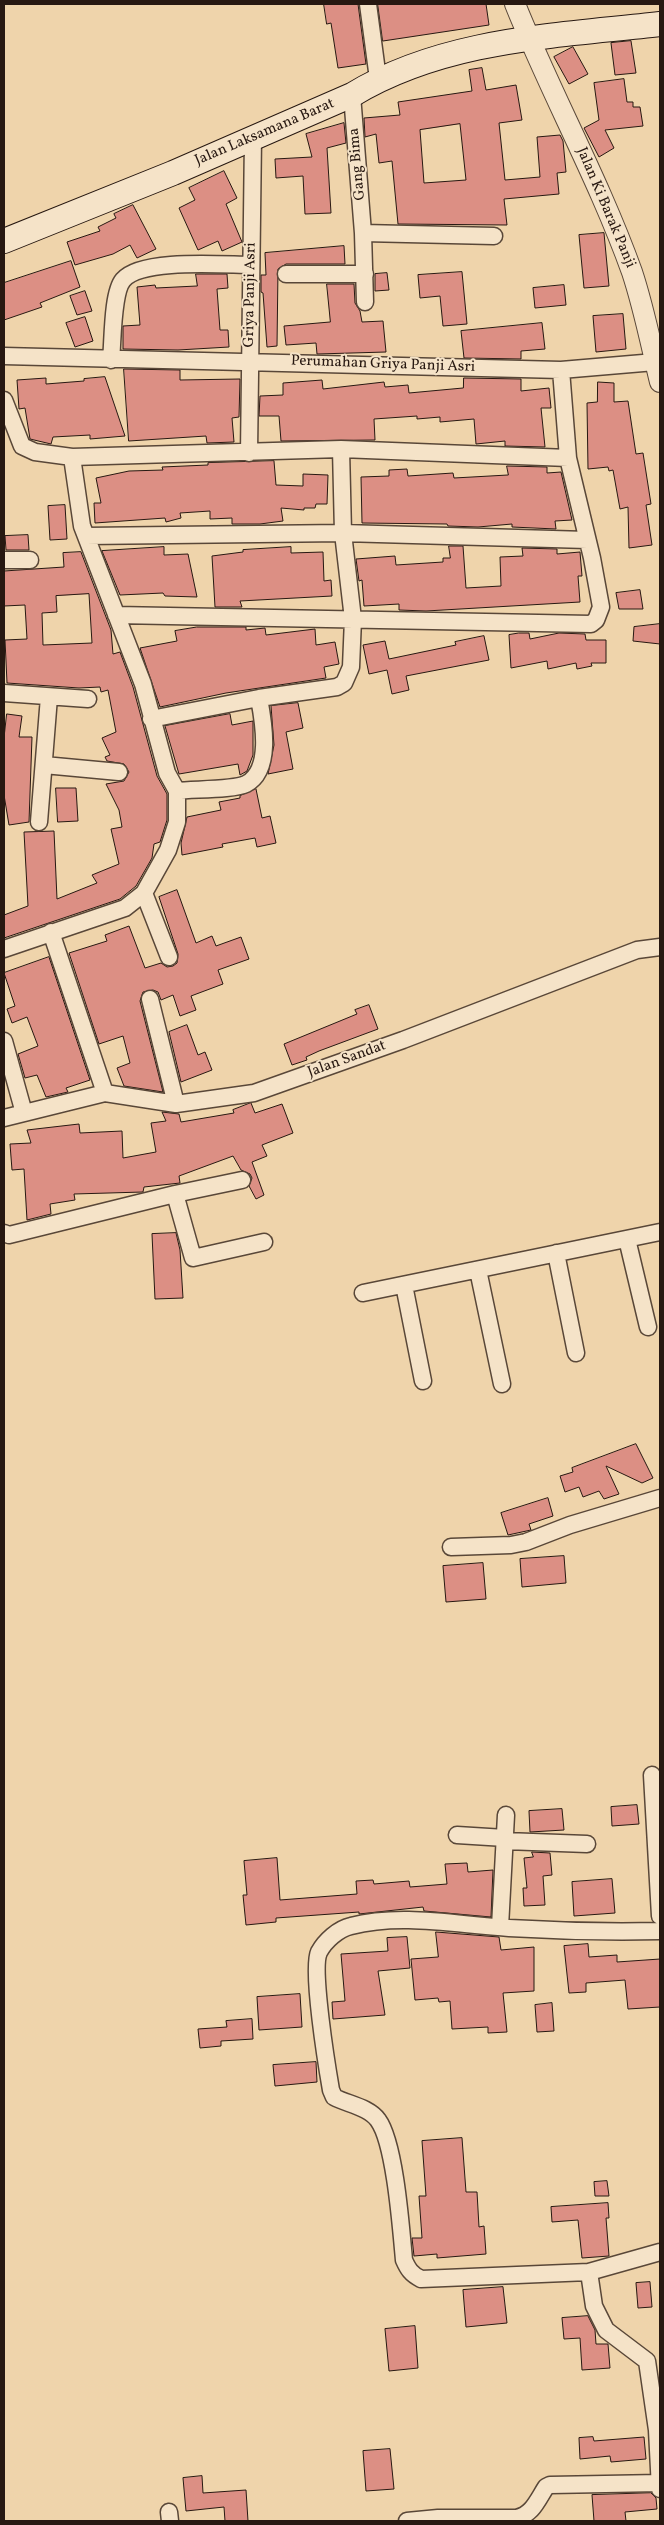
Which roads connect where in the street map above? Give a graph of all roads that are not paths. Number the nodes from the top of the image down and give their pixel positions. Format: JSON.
{"nodes":[{"id":1,"x":368,"y":4,"type":"edge"},
{"id":2,"x":515,"y":4,"type":"edge"},
{"id":3,"x":660,"y":24,"type":"edge"},
{"id":4,"x":530,"y":40,"type":"junction"},
{"id":5,"x":378,"y":79,"type":"junction"},
{"id":6,"x":352,"y":95,"type":"junction"},
{"id":7,"x":253,"y":137,"type":"junction"},
{"id":8,"x":363,"y":233,"type":"junction"},
{"id":9,"x":494,"y":236,"type":"dead end"},
{"id":10,"x":4,"y":241,"type":"edge"},
{"id":11,"x":251,"y":265,"type":"junction"},
{"id":12,"x":286,"y":274,"type":"dead end"},
{"id":13,"x":365,"y":274,"type":"junction"},
{"id":14,"x":365,"y":302,"type":"dead end"},
{"id":15,"x":4,"y":356,"type":"edge"},
{"id":16,"x":111,"y":360,"type":"junction"},
{"id":17,"x":250,"y":361,"type":"junction"},
{"id":18,"x":655,"y":362,"type":"junction"},
{"id":19,"x":561,"y":370,"type":"junction"},
{"id":20,"x":660,"y":382,"type":"edge"},
{"id":21,"x":4,"y":400,"type":"edge"},
{"id":22,"x":341,"y":449,"type":"junction"},
{"id":23,"x":249,"y":453,"type":"junction"},
{"id":24,"x":72,"y":457,"type":"junction"},
{"id":25,"x":568,"y":458,"type":"junction"},
{"id":26,"x":343,"y":533,"type":"junction"},
{"id":27,"x":86,"y":536,"type":"junction"},
{"id":28,"x":587,"y":540,"type":"junction"},
{"id":29,"x":4,"y":560,"type":"edge"},
{"id":30,"x":30,"y":560,"type":"dead end"},
{"id":31,"x":116,"y":615,"type":"junction"},
{"id":32,"x":353,"y":619,"type":"junction"},
{"id":33,"x":4,"y":694,"type":"edge"},
{"id":34,"x":50,"y":697,"type":"junction"},
{"id":35,"x":259,"y":698,"type":"junction"},
{"id":36,"x":88,"y":699,"type":"dead end"},
{"id":37,"x":151,"y":719,"type":"junction"},
{"id":38,"x":44,"y":765,"type":"junction"},
{"id":39,"x":119,"y":772,"type":"dead end"},
{"id":40,"x":177,"y":791,"type":"junction"},
{"id":41,"x":38,"y":822,"type":"dead end"},
{"id":42,"x":144,"y":894,"type":"junction"},
{"id":43,"x":52,"y":932,"type":"junction"},
{"id":44,"x":660,"y":947,"type":"edge"},
{"id":45,"x":4,"y":949,"type":"edge"},
{"id":46,"x":169,"y":956,"type":"dead end"},
{"id":47,"x":150,"y":999,"type":"dead end"},
{"id":48,"x":4,"y":1040,"type":"edge"},
{"id":49,"x":105,"y":1093,"type":"junction"},
{"id":50,"x":176,"y":1104,"type":"junction"},
{"id":51,"x":24,"y":1112,"type":"junction"},
{"id":52,"x":4,"y":1118,"type":"edge"},
{"id":53,"x":242,"y":1180,"type":"dead end"},
{"id":54,"x":175,"y":1194,"type":"junction"},
{"id":55,"x":660,"y":1232,"type":"edge"},
{"id":56,"x":4,"y":1233,"type":"edge"},
{"id":57,"x":627,"y":1239,"type":"junction"},
{"id":58,"x":264,"y":1242,"type":"dead end"},
{"id":59,"x":556,"y":1253,"type":"junction"},
{"id":60,"x":478,"y":1270,"type":"junction"},
{"id":61,"x":404,"y":1285,"type":"junction"},
{"id":62,"x":363,"y":1293,"type":"dead end"},
{"id":63,"x":648,"y":1327,"type":"dead end"},
{"id":64,"x":576,"y":1353,"type":"dead end"},
{"id":65,"x":423,"y":1381,"type":"dead end"},
{"id":66,"x":502,"y":1384,"type":"dead end"},
{"id":67,"x":660,"y":1498,"type":"edge"},
{"id":68,"x":451,"y":1547,"type":"dead end"},
{"id":69,"x":652,"y":1775,"type":"dead end"},
{"id":70,"x":506,"y":1815,"type":"dead end"},
{"id":71,"x":457,"y":1835,"type":"dead end"},
{"id":72,"x":505,"y":1839,"type":"junction"},
{"id":73,"x":587,"y":1844,"type":"dead end"},
{"id":74,"x":660,"y":1916,"type":"edge"},
{"id":75,"x":500,"y":1927,"type":"junction"},
{"id":76,"x":660,"y":1931,"type":"edge"},
{"id":77,"x":660,"y":2252,"type":"edge"},
{"id":78,"x":589,"y":2272,"type":"junction"},
{"id":79,"x":660,"y":2486,"type":"edge"},
{"id":80,"x":407,"y":2521,"type":"edge"}],
"edges":[{"from":1,"to":5,"type":"street"},
{"from":2,"to":4,"type":"street","name":"Jalan Ki Barak Panji"},
{"from":3,"to":4,"type":"main road","name":"Jalan Laksamana Barat"},
{"from":4,"to":5,"type":"main road","name":"Jalan Laksamana Barat"},
{"from":4,"to":18,"type":"street","name":"Jalan Ki Barak Panji"},
{"from":5,"to":6,"type":"main road","name":"Jalan Laksamana Barat"},
{"from":6,"to":7,"type":"main road","name":"Jalan Laksamana Barat"},
{"from":6,"to":8,"type":"street","name":"Gang Bima"},
{"from":7,"to":10,"type":"main road","name":"Jalan Laksamana Barat"},
{"from":7,"to":11,"type":"street","name":"Griya Panji Asri"},
{"from":8,"to":9,"type":"street"},
{"from":8,"to":13,"type":"street","name":"Gang Bima"},
{"from":11,"to":16,"type":"street"},
{"from":11,"to":17,"type":"street","name":"Griya Panji Asri"},
{"from":12,"to":13,"type":"street"},
{"from":13,"to":14,"type":"street","name":"Gang Bima"},
{"from":15,"to":16,"type":"street","name":"Perumahan Griya Panji Asri"},
{"from":16,"to":17,"type":"street","name":"Perumahan Griya Panji Asri"},
{"from":17,"to":19,"type":"street","name":"Perumahan Griya Panji Asri"},
{"from":17,"to":23,"type":"street","name":"Griya Panji Asri"},
{"from":18,"to":19,"type":"street","name":"Perumahan Griya Panji Asri"},
{"from":18,"to":20,"type":"street","name":"Jalan Ki Barak Panji"},
{"from":19,"to":25,"type":"street"},
{"from":21,"to":24,"type":"street"},
{"from":22,"to":23,"type":"street"},
{"from":22,"to":25,"type":"street"},
{"from":22,"to":26,"type":"street"},
{"from":23,"to":24,"type":"street"},
{"from":24,"to":27,"type":"street"},
{"from":25,"to":28,"type":"street"},
{"from":26,"to":27,"type":"street"},
{"from":26,"to":28,"type":"street"},
{"from":26,"to":32,"type":"street"},
{"from":27,"to":31,"type":"street"},
{"from":28,"to":32,"type":"street"},
{"from":29,"to":30,"type":"street"},
{"from":31,"to":32,"type":"street"},
{"from":31,"to":37,"type":"street"},
{"from":32,"to":35,"type":"street"},
{"from":33,"to":34,"type":"street"},
{"from":34,"to":36,"type":"street"},
{"from":34,"to":38,"type":"street"},
{"from":35,"to":37,"type":"street"},
{"from":35,"to":40,"type":"street"},
{"from":37,"to":40,"type":"street"},
{"from":38,"to":39,"type":"street"},
{"from":38,"to":41,"type":"street"},
{"from":40,"to":42,"type":"street"},
{"from":42,"to":43,"type":"street"},
{"from":42,"to":46,"type":"street"},
{"from":43,"to":45,"type":"street"},
{"from":43,"to":49,"type":"street"},
{"from":44,"to":50,"type":"street","name":"Jalan Sandat"},
{"from":47,"to":50,"type":"street"},
{"from":48,"to":51,"type":"street"},
{"from":49,"to":50,"type":"street","name":"Jalan Sandat"},
{"from":49,"to":51,"type":"street","name":"Jalan Sandat"},
{"from":51,"to":52,"type":"street","name":"Jalan Sandat"},
{"from":53,"to":54,"type":"street"},
{"from":54,"to":56,"type":"street"},
{"from":54,"to":58,"type":"street"},
{"from":55,"to":57,"type":"street"},
{"from":57,"to":59,"type":"street"},
{"from":57,"to":63,"type":"street"},
{"from":59,"to":60,"type":"street"},
{"from":59,"to":64,"type":"street"},
{"from":60,"to":61,"type":"street"},
{"from":60,"to":66,"type":"street"},
{"from":61,"to":62,"type":"street"},
{"from":61,"to":65,"type":"street"},
{"from":67,"to":68,"type":"street"},
{"from":69,"to":74,"type":"street"},
{"from":70,"to":72,"type":"street"},
{"from":71,"to":72,"type":"street"},
{"from":72,"to":73,"type":"street"},
{"from":72,"to":75,"type":"street"},
{"from":75,"to":76,"type":"street"},
{"from":75,"to":78,"type":"street"},
{"from":77,"to":78,"type":"street"},
{"from":78,"to":79,"type":"street"},
{"from":79,"to":80,"type":"street"}]}
